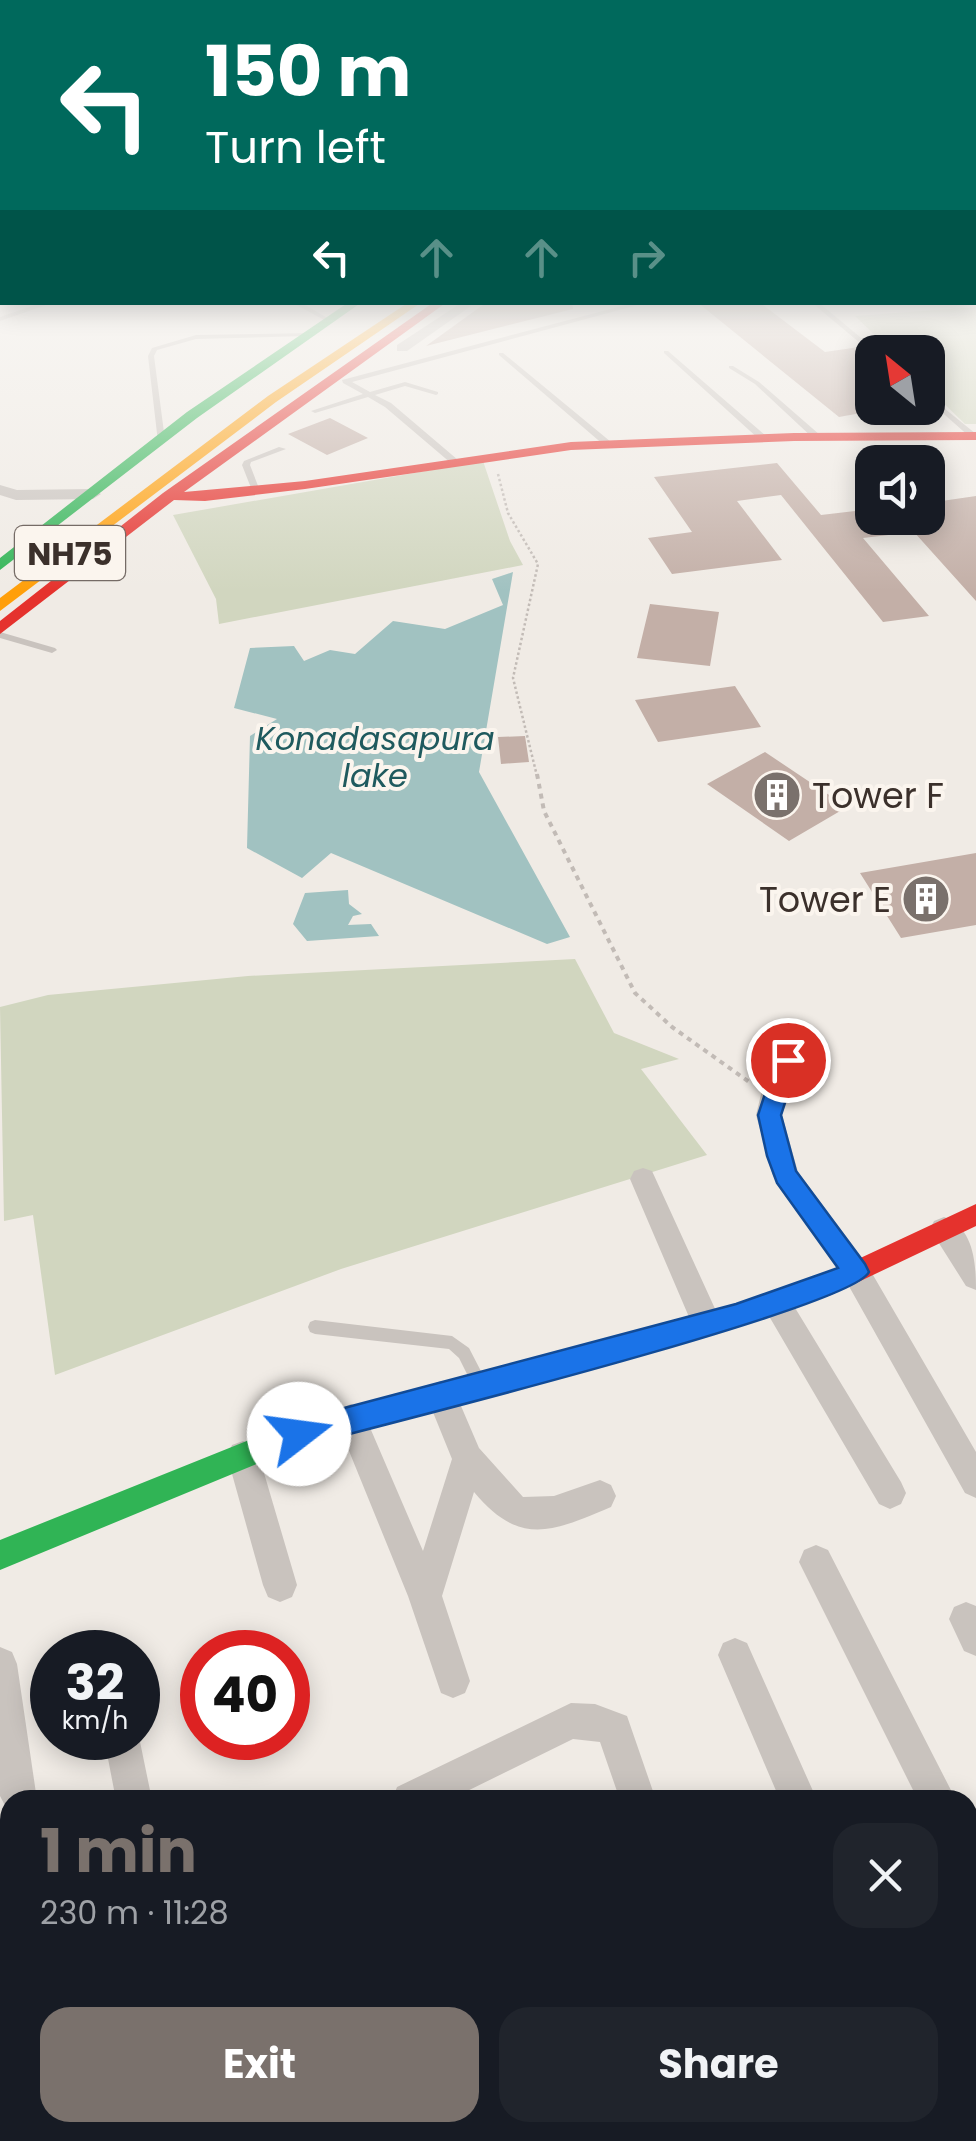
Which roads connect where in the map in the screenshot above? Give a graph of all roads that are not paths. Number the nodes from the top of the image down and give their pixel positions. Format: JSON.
{"nodes":[{"id":1,"x":155,"y":391,"type":"edge"},
{"id":2,"x":229,"y":391,"type":"edge"},
{"id":3,"x":250,"y":391,"type":"edge"},
{"id":4,"x":291,"y":391,"type":"edge"},
{"id":5,"x":311,"y":391,"type":"edge"},
{"id":6,"x":363,"y":391,"type":"edge"},
{"id":7,"x":375,"y":391,"type":"edge"},
{"id":8,"x":429,"y":391,"type":"edge"},
{"id":9,"x":545,"y":391,"type":"edge"},
{"id":10,"x":710,"y":391,"type":"edge"},
{"id":11,"x":765,"y":391,"type":"edge"},
{"id":12,"x":366,"y":393,"type":"junction"},
{"id":13,"x":436,"y":393,"type":"dead end"},
{"id":14,"x":315,"y":410,"type":"dead end"},
{"id":15,"x":945,"y":411,"type":"edge"},
{"id":16,"x":975,"y":436,"type":"edge"},
{"id":17,"x":817,"y":437,"type":"junction"},
{"id":18,"x":764,"y":438,"type":"junction"},
{"id":19,"x":161,"y":440,"type":"junction"},
{"id":20,"x":608,"y":444,"type":"junction"},
{"id":21,"x":282,"y":449,"type":"dead end"},
{"id":22,"x":455,"y":462,"type":"junction"},
{"id":23,"x":256,"y":491,"type":"junction"},
{"id":24,"x":3,"y":492,"type":"edge"},
{"id":25,"x":93,"y":494,"type":"junction"},
{"id":26,"x":130,"y":495,"type":"junction"},
{"id":27,"x":168,"y":496,"type":"junction"},
{"id":28,"x":0,"y":565,"type":"edge"},
{"id":29,"x":0,"y":583,"type":"edge"},
{"id":30,"x":0,"y":606,"type":"edge"},
{"id":31,"x":0,"y":632,"type":"edge"},
{"id":32,"x":52,"y":650,"type":"dead end"},
{"id":33,"x":801,"y":1038,"type":"dead end"},
{"id":34,"x":643,"y":1179,"type":"dead end"},
{"id":35,"x":976,"y":1214,"type":"edge"},
{"id":36,"x":944,"y":1229,"type":"junction"},
{"id":37,"x":856,"y":1272,"type":"junction"},
{"id":38,"x":976,"y":1277,"type":"edge"},
{"id":39,"x":776,"y":1302,"type":"junction"},
{"id":40,"x":707,"y":1324,"type":"junction"},
{"id":41,"x":315,"y":1327,"type":"dead end"},
{"id":42,"x":480,"y":1384,"type":"junction"},
{"id":43,"x":440,"y":1395,"type":"junction"},
{"id":44,"x":352,"y":1419,"type":"junction"},
{"id":45,"x":242,"y":1456,"type":"junction"},
{"id":46,"x":468,"y":1459,"type":"junction"},
{"id":47,"x":976,"y":1482,"type":"edge"},
{"id":48,"x":890,"y":1492,"type":"dead end"},
{"id":49,"x":600,"y":1496,"type":"dead end"},
{"id":50,"x":0,"y":1555,"type":"edge"},
{"id":51,"x":816,"y":1562,"type":"dead end"},
{"id":52,"x":280,"y":1585,"type":"dead end"},
{"id":53,"x":425,"y":1596,"type":"junction"},
{"id":54,"x":735,"y":1655,"type":"dead end"},
{"id":55,"x":0,"y":1664,"type":"edge"},
{"id":56,"x":453,"y":1681,"type":"dead end"},
{"id":57,"x":126,"y":1760,"type":"edge"},
{"id":58,"x":18,"y":1790,"type":"edge"},
{"id":59,"x":132,"y":1790,"type":"edge"},
{"id":60,"x":431,"y":1790,"type":"edge"},
{"id":61,"x":635,"y":1790,"type":"edge"},
{"id":62,"x":795,"y":1790,"type":"edge"},
{"id":63,"x":933,"y":1790,"type":"edge"}],
"edges":[{"from":1,"to":19,"type":"lane"},
{"from":2,"to":19,"type":"main road"},
{"from":3,"to":26,"type":"main road","number":"NH75"},
{"from":4,"to":26,"type":"main road","number":"NH75"},
{"from":5,"to":27,"type":"main road"},
{"from":6,"to":12,"type":"lane"},
{"from":7,"to":12,"type":"lane"},
{"from":8,"to":13,"type":"lane"},
{"from":9,"to":20,"type":"lane"},
{"from":10,"to":18,"type":"lane"},
{"from":11,"to":17,"type":"lane"},
{"from":12,"to":14,"type":"lane"},
{"from":12,"to":22,"type":"lane"},
{"from":15,"to":16,"type":"lane"},
{"from":16,"to":17,"type":"main road"},
{"from":17,"to":18,"type":"main road"},
{"from":18,"to":20,"type":"main road"},
{"from":19,"to":25,"type":"main road"},
{"from":20,"to":22,"type":"main road"},
{"from":21,"to":23,"type":"lane"},
{"from":22,"to":23,"type":"main road"},
{"from":23,"to":27,"type":"main road"},
{"from":24,"to":25,"type":"street"},
{"from":25,"to":28,"type":"main road"},
{"from":26,"to":29,"type":"main road","number":"NH75"},
{"from":26,"to":30,"type":"main road","number":"NH75"},
{"from":27,"to":31,"type":"main road"},
{"from":31,"to":32,"type":"lane"},
{"from":33,"to":37,"type":"street"},
{"from":34,"to":40,"type":"street"},
{"from":35,"to":36,"type":"main road"},
{"from":36,"to":37,"type":"main road"},
{"from":36,"to":38,"type":"street"},
{"from":37,"to":39,"type":"main road"},
{"from":37,"to":47,"type":"street"},
{"from":39,"to":40,"type":"main road"},
{"from":39,"to":48,"type":"street"},
{"from":40,"to":42,"type":"main road"},
{"from":41,"to":42,"type":"lane"},
{"from":42,"to":43,"type":"main road"},
{"from":43,"to":44,"type":"main road"},
{"from":43,"to":46,"type":"street"},
{"from":44,"to":45,"type":"main road"},
{"from":44,"to":53,"type":"street"},
{"from":45,"to":50,"type":"main road"},
{"from":45,"to":52,"type":"street"},
{"from":46,"to":49,"type":"street"},
{"from":46,"to":53,"type":"street"},
{"from":51,"to":63,"type":"street"},
{"from":53,"to":56,"type":"street"},
{"from":54,"to":62,"type":"street"},
{"from":55,"to":58,"type":"street"},
{"from":57,"to":59,"type":"street"},
{"from":60,"to":61,"type":"street"}]}
